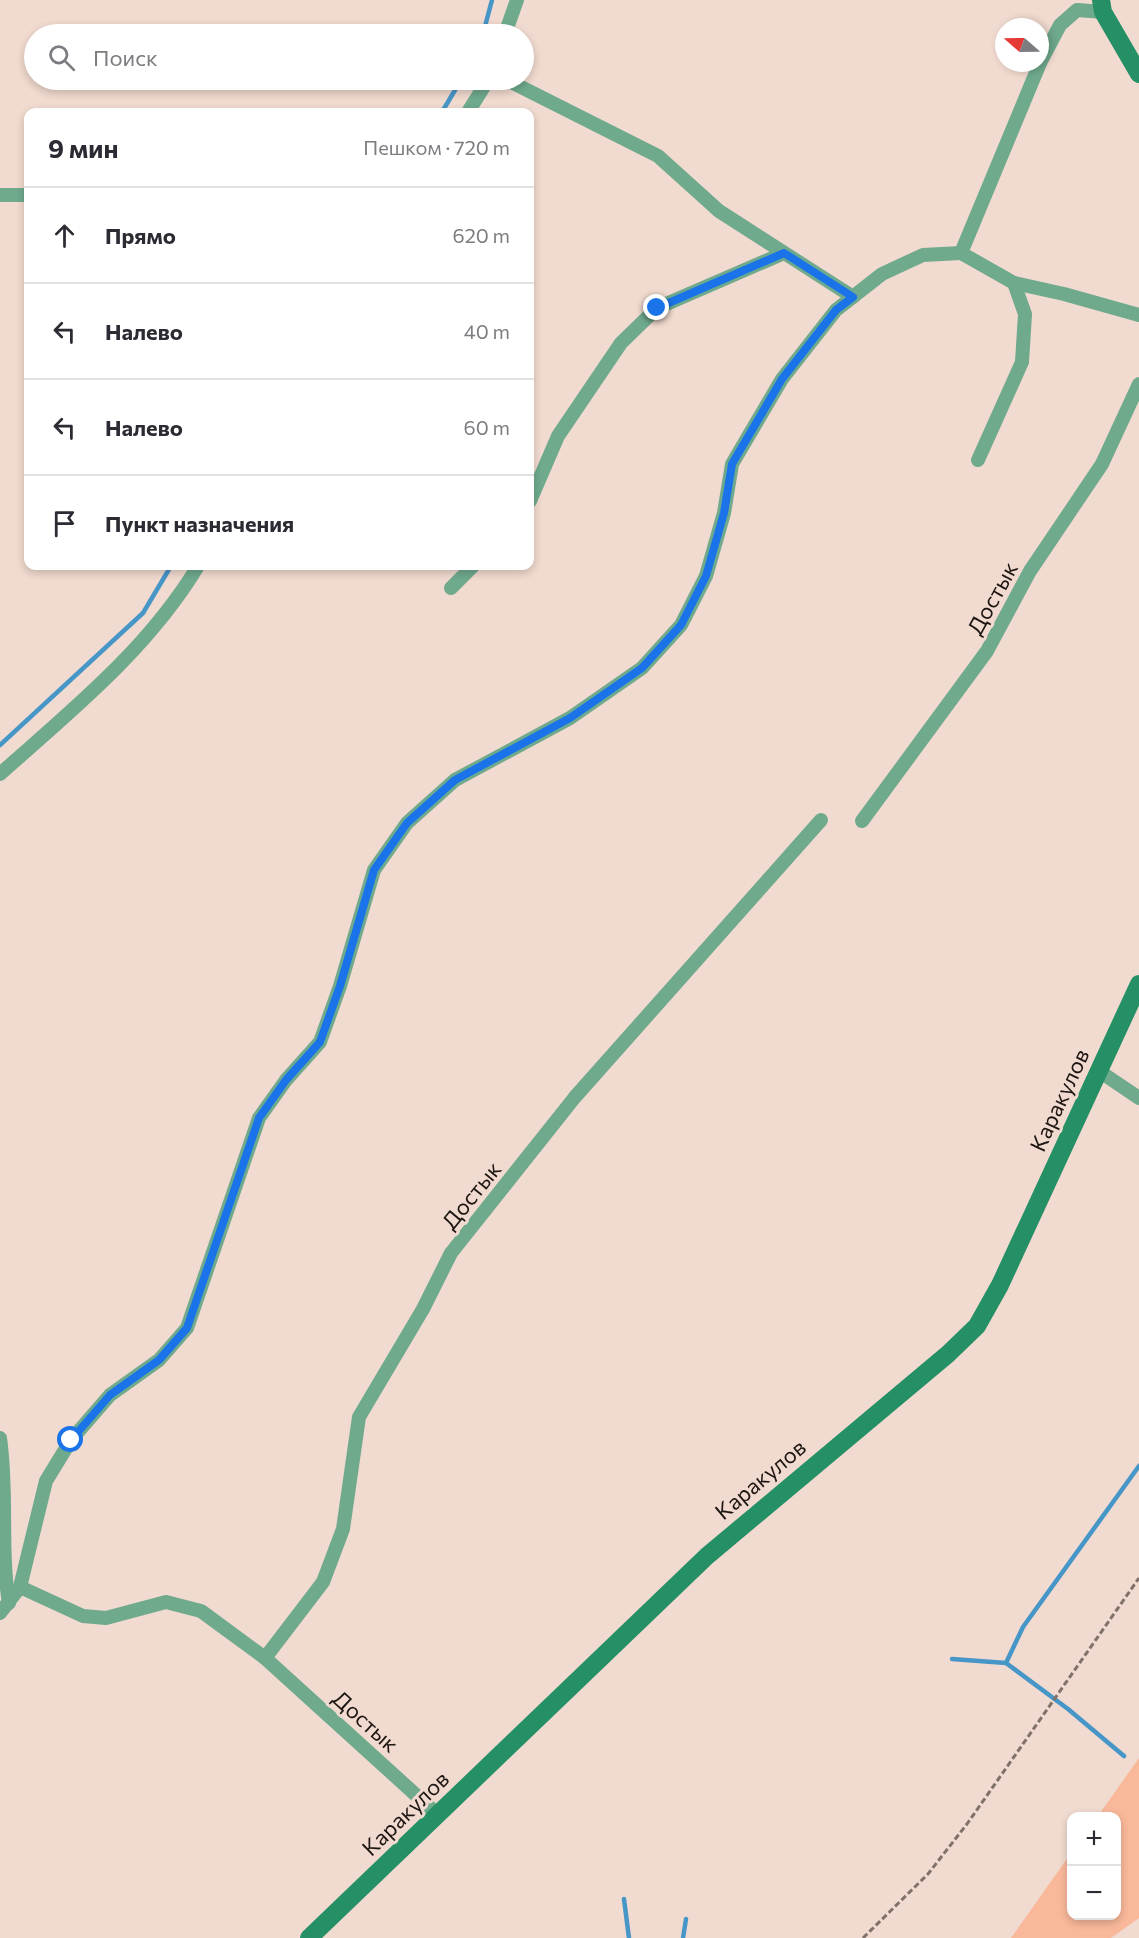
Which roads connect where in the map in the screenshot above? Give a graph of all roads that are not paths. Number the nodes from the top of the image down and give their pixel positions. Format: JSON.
{"nodes":[{"id":1,"x":517,"y":0,"type":"edge"},
{"id":2,"x":1102,"y":6,"type":"edge"},
{"id":3,"x":509,"y":24,"type":"edge"},
{"id":4,"x":1049,"y":46,"type":"edge"},
{"id":5,"x":1036,"y":72,"type":"edge"},
{"id":6,"x":1139,"y":74,"type":"edge"},
{"id":7,"x":482,"y":90,"type":"edge"},
{"id":8,"x":527,"y":90,"type":"edge"},
{"id":9,"x":470,"y":108,"type":"edge"},
{"id":10,"x":0,"y":195,"type":"edge"},
{"id":11,"x":24,"y":195,"type":"edge"},
{"id":12,"x":784,"y":253,"type":"junction"},
{"id":13,"x":961,"y":253,"type":"junction"},
{"id":14,"x":1014,"y":283,"type":"junction"},
{"id":15,"x":853,"y":297,"type":"junction"},
{"id":16,"x":1139,"y":315,"type":"edge"},
{"id":17,"x":1139,"y":384,"type":"edge"},
{"id":18,"x":978,"y":460,"type":"dead end"},
{"id":19,"x":534,"y":492,"type":"edge"},
{"id":20,"x":195,"y":570,"type":"edge"},
{"id":21,"x":469,"y":570,"type":"edge"},
{"id":22,"x":450,"y":588,"type":"dead end"},
{"id":23,"x":0,"y":774,"type":"edge"},
{"id":24,"x":821,"y":820,"type":"dead end"},
{"id":25,"x":862,"y":820,"type":"dead end"},
{"id":26,"x":1139,"y":984,"type":"edge"},
{"id":27,"x":1099,"y":1071,"type":"junction"},
{"id":28,"x":1139,"y":1098,"type":"edge"},
{"id":29,"x":0,"y":1438,"type":"edge"},
{"id":30,"x":20,"y":1587,"type":"junction"},
{"id":31,"x":5,"y":1608,"type":"edge"},
{"id":32,"x":265,"y":1658,"type":"junction"},
{"id":33,"x":438,"y":1815,"type":"junction"},
{"id":34,"x":309,"y":1938,"type":"edge"}],
"edges":[{"from":1,"to":3,"type":"street"},
{"from":2,"to":4,"type":"street"},
{"from":2,"to":6,"type":"main road"},
{"from":5,"to":13,"type":"street"},
{"from":7,"to":9,"type":"street"},
{"from":8,"to":12,"type":"street"},
{"from":10,"to":11,"type":"street"},
{"from":12,"to":15,"type":"street"},
{"from":12,"to":19,"type":"street"},
{"from":13,"to":14,"type":"street"},
{"from":13,"to":15,"type":"street"},
{"from":14,"to":16,"type":"street"},
{"from":14,"to":18,"type":"street"},
{"from":15,"to":30,"type":"street"},
{"from":17,"to":25,"type":"street","name":"Достык"},
{"from":20,"to":23,"type":"street"},
{"from":21,"to":22,"type":"street"},
{"from":24,"to":32,"type":"street","name":"Достык"},
{"from":26,"to":27,"type":"main road","name":"Каракулов"},
{"from":27,"to":28,"type":"street"},
{"from":27,"to":33,"type":"main road","name":"Каракулов"},
{"from":29,"to":31,"type":"street"},
{"from":30,"to":31,"type":"street"},
{"from":30,"to":32,"type":"street","name":"Достык"},
{"from":32,"to":33,"type":"street","name":"Достык"},
{"from":33,"to":34,"type":"main road","name":"Каракулов"}]}
